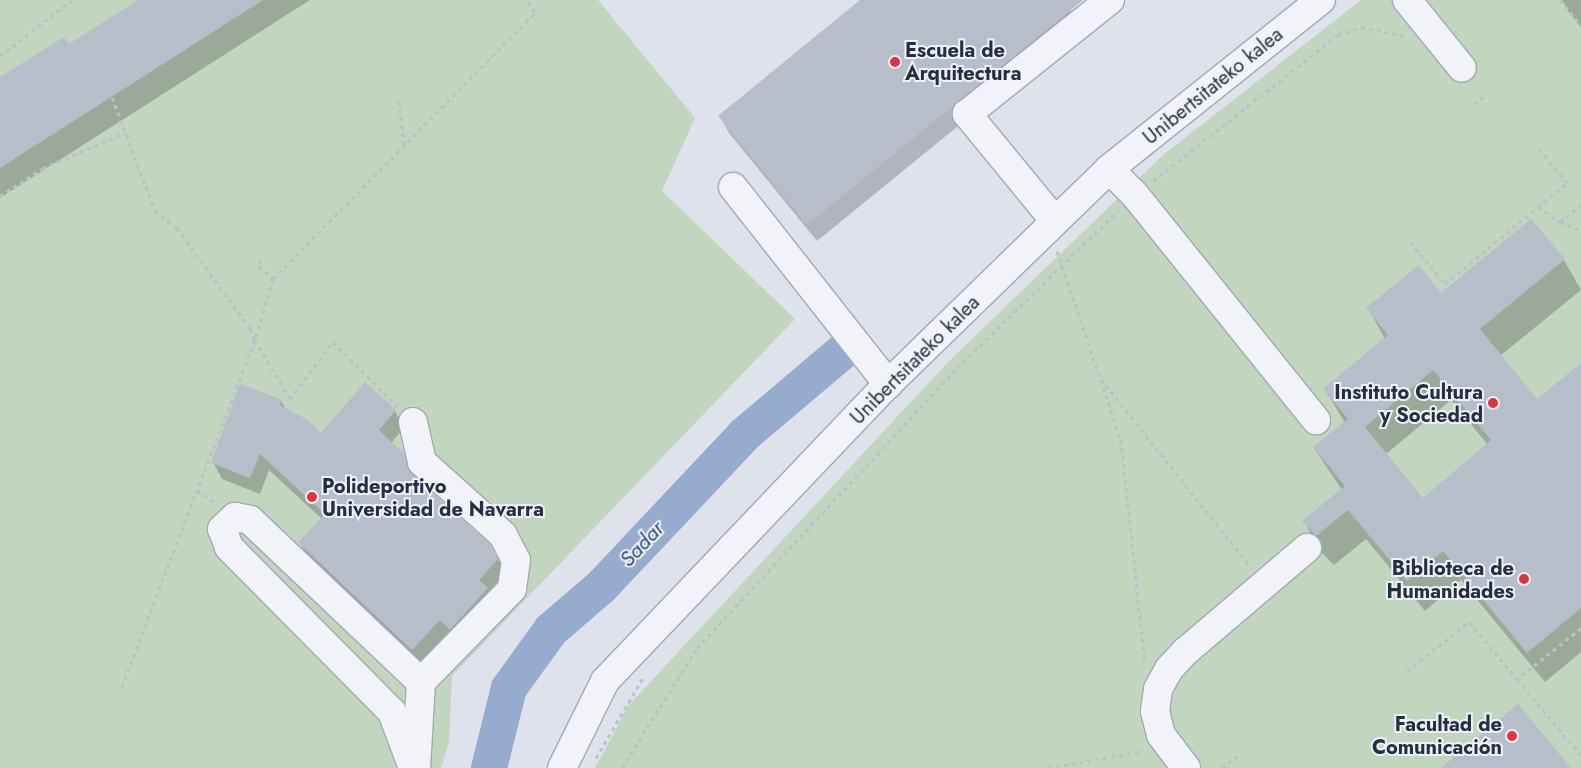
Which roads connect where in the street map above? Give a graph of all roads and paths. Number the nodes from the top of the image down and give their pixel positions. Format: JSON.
{"nodes":[{"id":1,"x":72,"y":0,"type":"edge"},
{"id":2,"x":527,"y":0,"type":"edge"},
{"id":3,"x":1110,"y":0,"type":"edge"},
{"id":4,"x":1321,"y":0,"type":"edge"},
{"id":5,"x":1407,"y":0,"type":"edge"},
{"id":6,"x":1560,"y":0,"type":"edge"},
{"id":7,"x":1581,"y":26,"type":"edge"},
{"id":8,"x":1415,"y":40,"type":"dead end"},
{"id":9,"x":0,"y":56,"type":"edge"},
{"id":10,"x":1462,"y":68,"type":"dead end"},
{"id":11,"x":1485,"y":96,"type":"dead end"},
{"id":12,"x":112,"y":97,"type":"dead end"},
{"id":13,"x":399,"y":101,"type":"dead end"},
{"id":14,"x":1474,"y":104,"type":"dead end"},
{"id":15,"x":125,"y":133,"type":"junction"},
{"id":16,"x":404,"y":146,"type":"junction"},
{"id":17,"x":1537,"y":146,"type":"dead end"},
{"id":18,"x":1110,"y":170,"type":"junction"},
{"id":19,"x":733,"y":187,"type":"dead end"},
{"id":20,"x":1135,"y":195,"type":"junction"},
{"id":21,"x":0,"y":196,"type":"edge"},
{"id":22,"x":1581,"y":205,"type":"edge"},
{"id":23,"x":1538,"y":207,"type":"junction"},
{"id":24,"x":1560,"y":222,"type":"junction"},
{"id":25,"x":1581,"y":230,"type":"edge"},
{"id":26,"x":1054,"y":231,"type":"junction"},
{"id":27,"x":1410,"y":242,"type":"dead end"},
{"id":28,"x":261,"y":260,"type":"dead end"},
{"id":29,"x":1063,"y":268,"type":"junction"},
{"id":30,"x":272,"y":278,"type":"junction"},
{"id":31,"x":255,"y":340,"type":"junction"},
{"id":32,"x":1098,"y":376,"type":"junction"},
{"id":33,"x":888,"y":384,"type":"junction"},
{"id":34,"x":1316,"y":420,"type":"dead end"},
{"id":35,"x":413,"y":422,"type":"joint"},
{"id":36,"x":197,"y":490,"type":"junction"},
{"id":37,"x":235,"y":517,"type":"junction"},
{"id":38,"x":1307,"y":548,"type":"dead end"},
{"id":39,"x":1264,"y":584,"type":"junction"},
{"id":40,"x":1581,"y":628,"type":"edge"},
{"id":41,"x":1145,"y":667,"type":"dead end"},
{"id":42,"x":1407,"y":671,"type":"dead end"},
{"id":43,"x":1517,"y":679,"type":"junction"},
{"id":44,"x":421,"y":682,"type":"junction"},
{"id":45,"x":122,"y":687,"type":"dead end"},
{"id":46,"x":1239,"y":754,"type":"dead end"},
{"id":47,"x":1581,"y":755,"type":"edge"},
{"id":48,"x":1178,"y":758,"type":"edge"},
{"id":49,"x":415,"y":768,"type":"edge"},
{"id":50,"x":562,"y":768,"type":"edge"},
{"id":51,"x":622,"y":768,"type":"edge"},
{"id":52,"x":1048,"y":768,"type":"edge"},
{"id":53,"x":1222,"y":768,"type":"edge"}],
"edges":[{"from":1,"to":9,"type":"path"},
{"from":2,"to":16,"type":"path"},
{"from":3,"to":26,"type":"street"},
{"from":4,"to":18,"type":"street","name":"Unibertsitateko kalea"},
{"from":5,"to":10,"type":"street"},
{"from":6,"to":7,"type":"path"},
{"from":8,"to":20,"type":"path"},
{"from":11,"to":14,"type":"path"},
{"from":12,"to":15,"type":"path"},
{"from":13,"to":16,"type":"path"},
{"from":15,"to":21,"type":"path"},
{"from":15,"to":31,"type":"path"},
{"from":16,"to":30,"type":"path"},
{"from":17,"to":23,"type":"path"},
{"from":18,"to":20,"type":"street"},
{"from":18,"to":26,"type":"street","name":"Unibertsitateko kalea"},
{"from":19,"to":33,"type":"street"},
{"from":20,"to":29,"type":"path"},
{"from":20,"to":34,"type":"street"},
{"from":22,"to":24,"type":"path"},
{"from":23,"to":24,"type":"path"},
{"from":23,"to":27,"type":"path"},
{"from":24,"to":25,"type":"path"},
{"from":26,"to":29,"type":"path"},
{"from":26,"to":33,"type":"street","name":"Unibertsitateko kalea"},
{"from":28,"to":30,"type":"path"},
{"from":29,"to":32,"type":"path"},
{"from":29,"to":51,"type":"path"},
{"from":30,"to":31,"type":"path"},
{"from":31,"to":35,"type":"path"},
{"from":31,"to":36,"type":"path"},
{"from":32,"to":39,"type":"path"},
{"from":32,"to":41,"type":"path"},
{"from":33,"to":50,"type":"street","name":"Unibertsitateko kalea"},
{"from":35,"to":44,"type":"street"},
{"from":36,"to":37,"type":"path"},
{"from":36,"to":45,"type":"path"},
{"from":37,"to":44,"type":"street"},
{"from":37,"to":49,"type":"street"},
{"from":38,"to":39,"type":"street"},
{"from":39,"to":48,"type":"street"},
{"from":40,"to":43,"type":"path"},
{"from":42,"to":43,"type":"path"},
{"from":43,"to":47,"type":"path"},
{"from":44,"to":49,"type":"street"},
{"from":46,"to":53,"type":"path"},
{"from":48,"to":52,"type":"path"}]}
